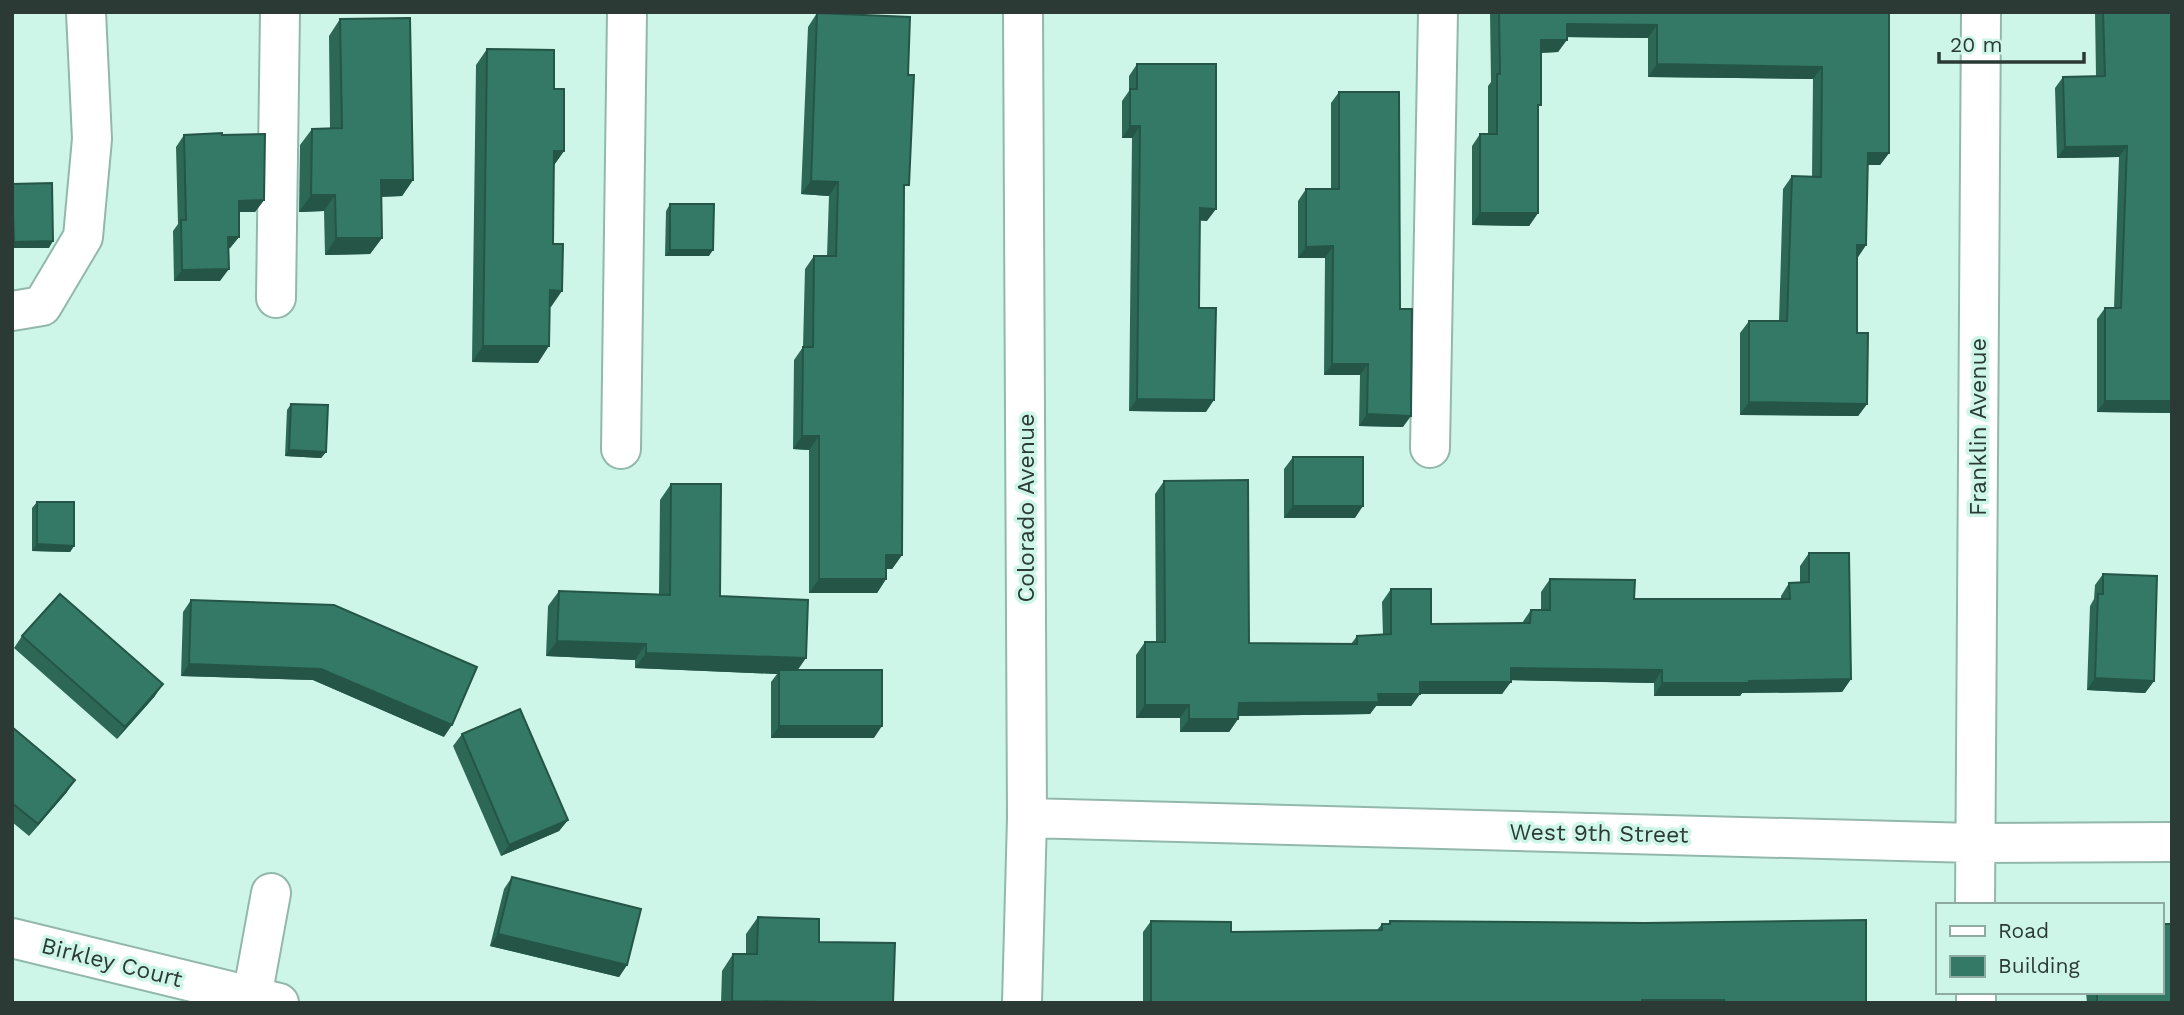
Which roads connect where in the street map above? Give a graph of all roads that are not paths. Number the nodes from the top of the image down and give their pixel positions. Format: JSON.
{"nodes":[{"id":1,"x":86,"y":12,"type":"edge"},
{"id":2,"x":281,"y":12,"type":"edge"},
{"id":3,"x":627,"y":12,"type":"edge"},
{"id":4,"x":1023,"y":12,"type":"edge"},
{"id":5,"x":1438,"y":12,"type":"edge"},
{"id":6,"x":1981,"y":12,"type":"edge"},
{"id":7,"x":276,"y":298,"type":"dead end"},
{"id":8,"x":12,"y":311,"type":"edge"},
{"id":9,"x":1430,"y":448,"type":"dead end"},
{"id":10,"x":621,"y":449,"type":"dead end"},
{"id":11,"x":1027,"y":818,"type":"junction"},
{"id":12,"x":2172,"y":842,"type":"edge"},
{"id":13,"x":1973,"y":843,"type":"junction"},
{"id":14,"x":271,"y":893,"type":"dead end"},
{"id":15,"x":1975,"y":903,"type":"edge"},
{"id":16,"x":12,"y":938,"type":"edge"},
{"id":17,"x":266,"y":1000,"type":"edge"},
{"id":18,"x":1022,"y":1003,"type":"edge"}],
"edges":[{"from":1,"to":8,"type":"street"},
{"from":2,"to":7,"type":"street"},
{"from":3,"to":10,"type":"street"},
{"from":4,"to":11,"type":"street","name":"Colorado Avenue"},
{"from":5,"to":9,"type":"street"},
{"from":6,"to":13,"type":"street","name":"Franklin Avenue"},
{"from":11,"to":13,"type":"street","name":"West 9th Street"},
{"from":11,"to":18,"type":"street","name":"Colorado Avenue"},
{"from":12,"to":13,"type":"street","name":"West 9th Street"},
{"from":13,"to":15,"type":"street","name":"Franklin Avenue"},
{"from":14,"to":17,"type":"street","name":"Birkley Court"},
{"from":16,"to":17,"type":"street","name":"Birkley Court"}]}
